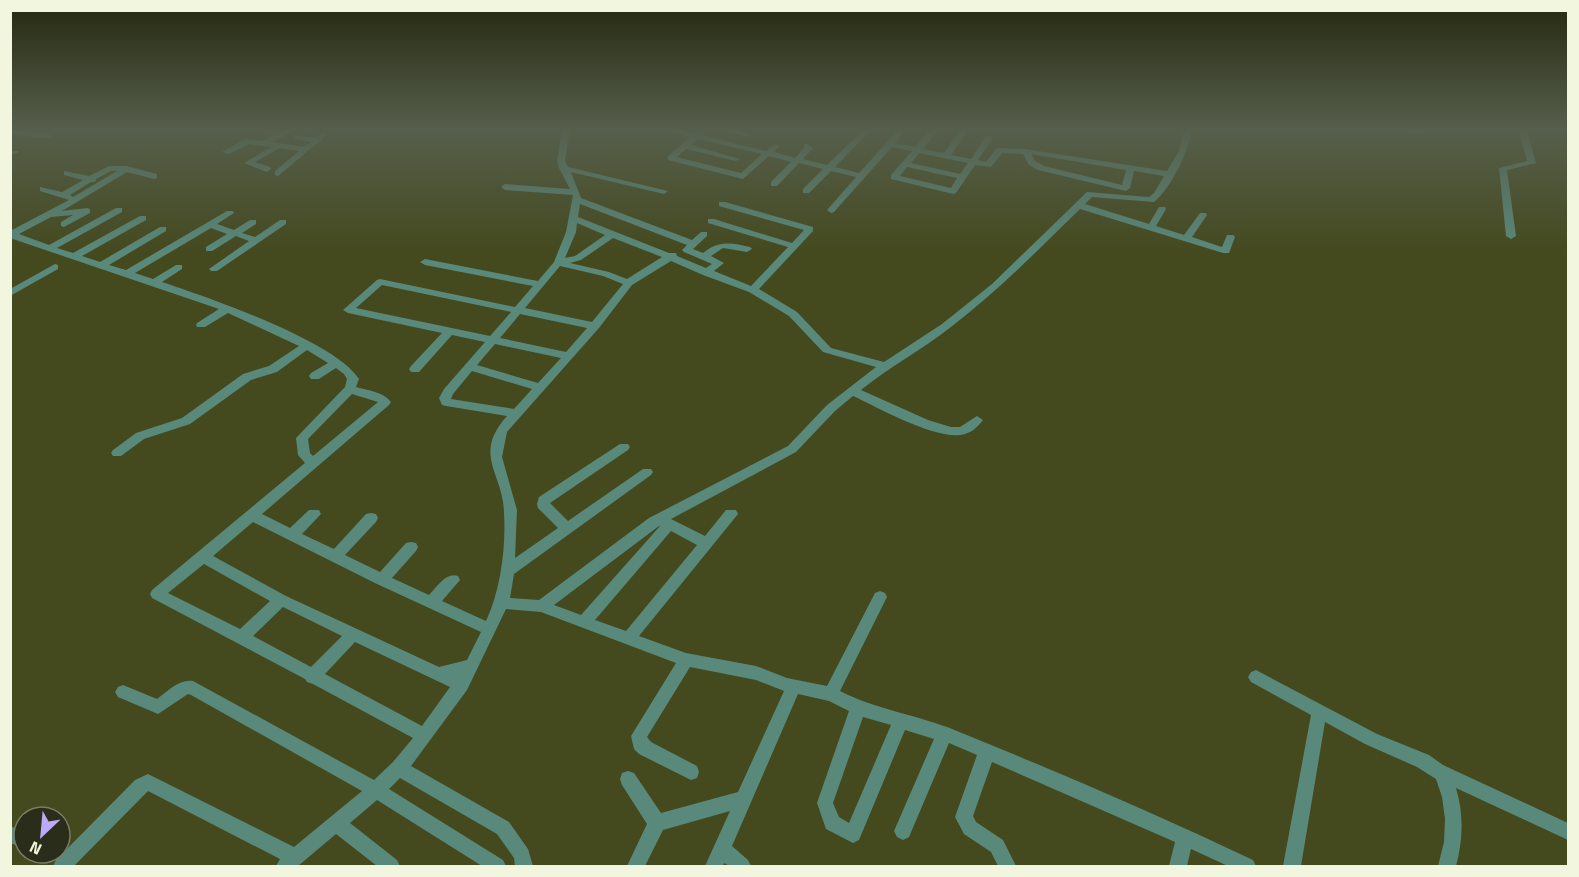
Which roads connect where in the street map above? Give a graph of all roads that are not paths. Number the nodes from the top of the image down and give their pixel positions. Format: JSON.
{"nodes":[{"id":1,"x":104,"y":171,"type":"edge"},
{"id":2,"x":123,"y":171,"type":"edge"},
{"id":3,"x":134,"y":171,"type":"edge"},
{"id":4,"x":281,"y":171,"type":"edge"},
{"id":5,"x":564,"y":171,"type":"edge"},
{"id":6,"x":576,"y":171,"type":"edge"},
{"id":7,"x":723,"y":171,"type":"edge"},
{"id":8,"x":748,"y":171,"type":"edge"},
{"id":9,"x":787,"y":171,"type":"edge"},
{"id":10,"x":826,"y":171,"type":"edge"},
{"id":11,"x":841,"y":171,"type":"edge"},
{"id":12,"x":866,"y":171,"type":"edge"},
{"id":13,"x":900,"y":171,"type":"edge"},
{"id":14,"x":936,"y":171,"type":"edge"},
{"id":15,"x":966,"y":171,"type":"edge"},
{"id":16,"x":1054,"y":171,"type":"edge"},
{"id":17,"x":1066,"y":171,"type":"edge"},
{"id":18,"x":1098,"y":171,"type":"edge"},
{"id":19,"x":1129,"y":171,"type":"edge"},
{"id":20,"x":1149,"y":171,"type":"edge"},
{"id":21,"x":1171,"y":171,"type":"edge"},
{"id":22,"x":1503,"y":171,"type":"edge"},
{"id":23,"x":67,"y":173,"type":"dead end"},
{"id":24,"x":278,"y":173,"type":"dead end"},
{"id":25,"x":1169,"y":174,"type":"junction"},
{"id":26,"x":1065,"y":175,"type":"junction"},
{"id":27,"x":154,"y":176,"type":"dead end"},
{"id":28,"x":861,"y":176,"type":"junction"},
{"id":29,"x":962,"y":177,"type":"junction"},
{"id":30,"x":90,"y":180,"type":"junction"},
{"id":31,"x":1095,"y":182,"type":"junction"},
{"id":32,"x":103,"y":183,"type":"junction"},
{"id":33,"x":774,"y":184,"type":"dead end"},
{"id":34,"x":114,"y":186,"type":"dead end"},
{"id":35,"x":505,"y":187,"type":"dead end"},
{"id":36,"x":43,"y":189,"type":"dead end"},
{"id":37,"x":664,"y":191,"type":"dead end"},
{"id":38,"x":806,"y":191,"type":"dead end"},
{"id":39,"x":63,"y":195,"type":"junction"},
{"id":40,"x":575,"y":195,"type":"junction"},
{"id":41,"x":1132,"y":198,"type":"junction"},
{"id":42,"x":76,"y":199,"type":"junction"},
{"id":43,"x":722,"y":204,"type":"dead end"},
{"id":44,"x":1078,"y":205,"type":"junction"},
{"id":45,"x":1162,"y":209,"type":"dead end"},
{"id":46,"x":119,"y":210,"type":"dead end"},
{"id":47,"x":831,"y":210,"type":"dead end"},
{"id":48,"x":230,"y":213,"type":"dead end"},
{"id":49,"x":1203,"y":215,"type":"dead end"},
{"id":50,"x":45,"y":217,"type":"junction"},
{"id":51,"x":143,"y":218,"type":"dead end"},
{"id":52,"x":1120,"y":218,"type":"junction"},
{"id":53,"x":574,"y":219,"type":"junction"},
{"id":54,"x":711,"y":221,"type":"dead end"},
{"id":55,"x":253,"y":222,"type":"dead end"},
{"id":56,"x":283,"y":222,"type":"dead end"},
{"id":57,"x":64,"y":224,"type":"junction"},
{"id":58,"x":210,"y":225,"type":"junction"},
{"id":59,"x":1151,"y":228,"type":"junction"},
{"id":60,"x":163,"y":229,"type":"dead end"},
{"id":61,"x":85,"y":230,"type":"junction"},
{"id":62,"x":235,"y":233,"type":"junction"},
{"id":63,"x":11,"y":234,"type":"edge"},
{"id":64,"x":612,"y":234,"type":"junction"},
{"id":65,"x":704,"y":234,"type":"dead end"},
{"id":66,"x":1511,"y":236,"type":"dead end"},
{"id":67,"x":1230,"y":237,"type":"dead end"},
{"id":68,"x":1186,"y":238,"type":"junction"},
{"id":69,"x":146,"y":239,"type":"junction"},
{"id":70,"x":256,"y":240,"type":"junction"},
{"id":71,"x":794,"y":246,"type":"junction"},
{"id":72,"x":690,"y":247,"type":"junction"},
{"id":73,"x":50,"y":248,"type":"junction"},
{"id":74,"x":209,"y":249,"type":"dead end"},
{"id":75,"x":747,"y":249,"type":"dead end"},
{"id":76,"x":75,"y":256,"type":"junction"},
{"id":77,"x":706,"y":256,"type":"junction"},
{"id":78,"x":667,"y":258,"type":"junction"},
{"id":79,"x":150,"y":261,"type":"junction"},
{"id":80,"x":425,"y":262,"type":"dead end"},
{"id":81,"x":558,"y":262,"type":"junction"},
{"id":82,"x":102,"y":265,"type":"junction"},
{"id":83,"x":56,"y":267,"type":"dead end"},
{"id":84,"x":179,"y":267,"type":"dead end"},
{"id":85,"x":214,"y":269,"type":"dead end"},
{"id":86,"x":129,"y":273,"type":"junction"},
{"id":87,"x":706,"y":273,"type":"junction"},
{"id":88,"x":155,"y":282,"type":"junction"},
{"id":89,"x":628,"y":283,"type":"junction"},
{"id":90,"x":539,"y":284,"type":"junction"},
{"id":91,"x":753,"y":290,"type":"junction"},
{"id":92,"x":10,"y":293,"type":"edge"},
{"id":93,"x":226,"y":309,"type":"junction"},
{"id":94,"x":517,"y":310,"type":"junction"},
{"id":95,"x":201,"y":325,"type":"dead end"},
{"id":96,"x":595,"y":326,"type":"junction"},
{"id":97,"x":450,"y":331,"type":"junction"},
{"id":98,"x":492,"y":339,"type":"junction"},
{"id":99,"x":306,"y":346,"type":"junction"},
{"id":100,"x":569,"y":356,"type":"junction"},
{"id":101,"x":337,"y":363,"type":"junction"},
{"id":102,"x":470,"y":366,"type":"junction"},
{"id":103,"x":884,"y":366,"type":"junction"},
{"id":104,"x":415,"y":369,"type":"dead end"},
{"id":105,"x":315,"y":376,"type":"dead end"},
{"id":106,"x":541,"y":388,"type":"junction"},
{"id":107,"x":350,"y":389,"type":"junction"},
{"id":108,"x":852,"y":391,"type":"junction"},
{"id":109,"x":517,"y":414,"type":"junction"},
{"id":110,"x":977,"y":420,"type":"dead end"},
{"id":111,"x":624,"y":447,"type":"dead end"},
{"id":112,"x":117,"y":453,"type":"dead end"},
{"id":113,"x":314,"y":464,"type":"junction"},
{"id":114,"x":647,"y":472,"type":"dead end"},
{"id":115,"x":315,"y":514,"type":"dead end"},
{"id":116,"x":731,"y":514,"type":"dead end"},
{"id":117,"x":253,"y":516,"type":"junction"},
{"id":118,"x":371,"y":518,"type":"dead end"},
{"id":119,"x":664,"y":522,"type":"junction"},
{"id":120,"x":566,"y":528,"type":"junction"},
{"id":121,"x":292,"y":535,"type":"junction"},
{"id":122,"x":706,"y":544,"type":"junction"},
{"id":123,"x":411,"y":547,"type":"dead end"},
{"id":124,"x":336,"y":556,"type":"junction"},
{"id":125,"x":203,"y":557,"type":"junction"},
{"id":126,"x":508,"y":571,"type":"junction"},
{"id":127,"x":382,"y":579,"type":"junction"},
{"id":128,"x":453,"y":580,"type":"dead end"},
{"id":129,"x":880,"y":597,"type":"dead end"},
{"id":130,"x":280,"y":600,"type":"junction"},
{"id":131,"x":431,"y":602,"type":"junction"},
{"id":132,"x":502,"y":603,"type":"junction"},
{"id":133,"x":541,"y":606,"type":"junction"},
{"id":134,"x":585,"y":622,"type":"junction"},
{"id":135,"x":489,"y":629,"type":"junction"},
{"id":136,"x":353,"y":634,"type":"junction"},
{"id":137,"x":243,"y":636,"type":"junction"},
{"id":138,"x":628,"y":638,"type":"junction"},
{"id":139,"x":686,"y":660,"type":"junction"},
{"id":140,"x":472,"y":666,"type":"junction"},
{"id":141,"x":437,"y":674,"type":"junction"},
{"id":142,"x":312,"y":677,"type":"junction"},
{"id":143,"x":1256,"y":677,"type":"dead end"},
{"id":144,"x":462,"y":685,"type":"junction"},
{"id":145,"x":794,"y":686,"type":"junction"},
{"id":146,"x":123,"y":692,"type":"dead end"},
{"id":147,"x":831,"y":694,"type":"junction"},
{"id":148,"x":858,"y":708,"type":"junction"},
{"id":149,"x":1319,"y":711,"type":"junction"},
{"id":150,"x":900,"y":722,"type":"junction"},
{"id":151,"x":944,"y":735,"type":"junction"},
{"id":152,"x":425,"y":736,"type":"junction"},
{"id":153,"x":987,"y":751,"type":"junction"},
{"id":154,"x":399,"y":768,"type":"junction"},
{"id":155,"x":691,"y":772,"type":"dead end"},
{"id":156,"x":1442,"y":773,"type":"junction"},
{"id":157,"x":628,"y":779,"type":"dead end"},
{"id":158,"x":376,"y":790,"type":"junction"},
{"id":159,"x":744,"y":799,"type":"junction"},
{"id":160,"x":336,"y":823,"type":"junction"},
{"id":161,"x":657,"y":823,"type":"junction"},
{"id":162,"x":903,"y":831,"type":"dead end"},
{"id":163,"x":1569,"y":832,"type":"edge"},
{"id":164,"x":1185,"y":837,"type":"junction"},
{"id":165,"x":722,"y":849,"type":"junction"},
{"id":166,"x":291,"y":862,"type":"edge"},
{"id":167,"x":1180,"y":865,"type":"edge"},
{"id":168,"x":62,"y":867,"type":"edge"},
{"id":169,"x":390,"y":867,"type":"edge"},
{"id":170,"x":497,"y":867,"type":"edge"},
{"id":171,"x":524,"y":867,"type":"edge"},
{"id":172,"x":636,"y":867,"type":"edge"},
{"id":173,"x":714,"y":867,"type":"edge"},
{"id":174,"x":742,"y":867,"type":"edge"},
{"id":175,"x":1007,"y":867,"type":"edge"},
{"id":176,"x":1247,"y":867,"type":"edge"},
{"id":177,"x":1292,"y":867,"type":"edge"},
{"id":178,"x":1447,"y":867,"type":"edge"}],
"edges":[{"from":1,"to":30,"type":"street"},
{"from":2,"to":32,"type":"street"},
{"from":3,"to":27,"type":"street"},
{"from":4,"to":24,"type":"street"},
{"from":5,"to":40,"type":"street"},
{"from":6,"to":37,"type":"street"},
{"from":7,"to":8,"type":"street"},
{"from":9,"to":33,"type":"street"},
{"from":10,"to":38,"type":"street"},
{"from":11,"to":28,"type":"street"},
{"from":12,"to":28,"type":"street"},
{"from":13,"to":29,"type":"street"},
{"from":14,"to":29,"type":"street"},
{"from":15,"to":29,"type":"street"},
{"from":16,"to":26,"type":"street"},
{"from":17,"to":26,"type":"street"},
{"from":18,"to":31,"type":"street"},
{"from":19,"to":31,"type":"street"},
{"from":20,"to":25,"type":"street"},
{"from":21,"to":25,"type":"street"},
{"from":22,"to":66,"type":"street"},
{"from":23,"to":30,"type":"street"},
{"from":25,"to":41,"type":"street"},
{"from":26,"to":31,"type":"street"},
{"from":28,"to":47,"type":"street"},
{"from":30,"to":32,"type":"street"},
{"from":30,"to":39,"type":"street"},
{"from":32,"to":34,"type":"street"},
{"from":32,"to":42,"type":"street"},
{"from":35,"to":40,"type":"street"},
{"from":36,"to":39,"type":"street"},
{"from":39,"to":42,"type":"street"},
{"from":40,"to":53,"type":"street"},
{"from":40,"to":72,"type":"street"},
{"from":41,"to":44,"type":"street"},
{"from":41,"to":52,"type":"street"},
{"from":42,"to":50,"type":"street"},
{"from":43,"to":71,"type":"street"},
{"from":44,"to":52,"type":"street"},
{"from":44,"to":103,"type":"street"},
{"from":45,"to":59,"type":"street"},
{"from":46,"to":61,"type":"street"},
{"from":48,"to":58,"type":"street"},
{"from":49,"to":68,"type":"street"},
{"from":50,"to":57,"type":"street"},
{"from":50,"to":57,"type":"street"},
{"from":50,"to":63,"type":"street"},
{"from":51,"to":76,"type":"street"},
{"from":52,"to":59,"type":"street"},
{"from":53,"to":64,"type":"street"},
{"from":53,"to":81,"type":"street"},
{"from":54,"to":71,"type":"street"},
{"from":55,"to":62,"type":"street"},
{"from":56,"to":70,"type":"street"},
{"from":57,"to":61,"type":"street"},
{"from":58,"to":62,"type":"street"},
{"from":58,"to":79,"type":"street"},
{"from":59,"to":68,"type":"street"},
{"from":60,"to":69,"type":"street"},
{"from":61,"to":73,"type":"street"},
{"from":62,"to":70,"type":"street"},
{"from":62,"to":74,"type":"street"},
{"from":63,"to":73,"type":"street"},
{"from":64,"to":78,"type":"street"},
{"from":64,"to":81,"type":"street"},
{"from":65,"to":72,"type":"street"},
{"from":67,"to":68,"type":"street"},
{"from":69,"to":79,"type":"street"},
{"from":69,"to":82,"type":"street"},
{"from":70,"to":85,"type":"street"},
{"from":71,"to":91,"type":"street"},
{"from":72,"to":77,"type":"street"},
{"from":72,"to":78,"type":"street"},
{"from":73,"to":76,"type":"street"},
{"from":75,"to":77,"type":"street"},
{"from":76,"to":82,"type":"street"},
{"from":77,"to":87,"type":"street"},
{"from":78,"to":87,"type":"street"},
{"from":78,"to":89,"type":"street"},
{"from":79,"to":86,"type":"street"},
{"from":80,"to":90,"type":"street"},
{"from":81,"to":89,"type":"street"},
{"from":81,"to":90,"type":"street"},
{"from":82,"to":86,"type":"street"},
{"from":83,"to":92,"type":"street"},
{"from":84,"to":88,"type":"street"},
{"from":86,"to":88,"type":"street"},
{"from":87,"to":91,"type":"street"},
{"from":88,"to":93,"type":"street"},
{"from":89,"to":96,"type":"street"},
{"from":90,"to":94,"type":"street"},
{"from":91,"to":103,"type":"street"},
{"from":93,"to":95,"type":"street"},
{"from":93,"to":99,"type":"street"},
{"from":94,"to":96,"type":"street"},
{"from":94,"to":97,"type":"street"},
{"from":94,"to":98,"type":"street"},
{"from":96,"to":100,"type":"street"},
{"from":97,"to":98,"type":"street"},
{"from":97,"to":104,"type":"street"},
{"from":98,"to":100,"type":"street"},
{"from":98,"to":102,"type":"street"},
{"from":99,"to":101,"type":"street"},
{"from":99,"to":112,"type":"street"},
{"from":100,"to":106,"type":"street"},
{"from":101,"to":105,"type":"street"},
{"from":101,"to":107,"type":"street"},
{"from":102,"to":106,"type":"street"},
{"from":102,"to":109,"type":"street"},
{"from":103,"to":108,"type":"street"},
{"from":106,"to":109,"type":"street"},
{"from":107,"to":113,"type":"street"},
{"from":107,"to":113,"type":"street"},
{"from":108,"to":110,"type":"street"},
{"from":108,"to":119,"type":"street"},
{"from":109,"to":126,"type":"street"},
{"from":111,"to":120,"type":"street"},
{"from":113,"to":117,"type":"street"},
{"from":114,"to":120,"type":"street"},
{"from":115,"to":121,"type":"street"},
{"from":116,"to":122,"type":"street"},
{"from":117,"to":121,"type":"street"},
{"from":117,"to":125,"type":"street"},
{"from":118,"to":124,"type":"street"},
{"from":119,"to":122,"type":"street"},
{"from":119,"to":133,"type":"street"},
{"from":119,"to":134,"type":"street"},
{"from":120,"to":126,"type":"street"},
{"from":121,"to":124,"type":"street"},
{"from":122,"to":138,"type":"street"},
{"from":123,"to":127,"type":"street"},
{"from":124,"to":127,"type":"street"},
{"from":125,"to":130,"type":"street"},
{"from":125,"to":137,"type":"street"},
{"from":126,"to":132,"type":"street"},
{"from":127,"to":131,"type":"street"},
{"from":128,"to":131,"type":"street"},
{"from":129,"to":147,"type":"street"},
{"from":130,"to":136,"type":"street"},
{"from":130,"to":137,"type":"street"},
{"from":131,"to":135,"type":"street"},
{"from":132,"to":133,"type":"street"},
{"from":132,"to":135,"type":"street"},
{"from":133,"to":134,"type":"street"},
{"from":134,"to":138,"type":"street"},
{"from":135,"to":140,"type":"street"},
{"from":136,"to":141,"type":"street"},
{"from":136,"to":142,"type":"street"},
{"from":137,"to":142,"type":"street"},
{"from":138,"to":139,"type":"street"},
{"from":139,"to":145,"type":"street"},
{"from":139,"to":155,"type":"street"},
{"from":140,"to":141,"type":"street"},
{"from":140,"to":144,"type":"street"},
{"from":141,"to":144,"type":"street"},
{"from":142,"to":152,"type":"street"},
{"from":143,"to":149,"type":"street"},
{"from":144,"to":152,"type":"street"},
{"from":145,"to":147,"type":"street"},
{"from":145,"to":159,"type":"street"},
{"from":146,"to":158,"type":"street"},
{"from":147,"to":148,"type":"street"},
{"from":148,"to":150,"type":"street"},
{"from":148,"to":150,"type":"street"},
{"from":149,"to":156,"type":"street"},
{"from":149,"to":177,"type":"street"},
{"from":150,"to":151,"type":"street"},
{"from":151,"to":153,"type":"street"},
{"from":151,"to":162,"type":"street"},
{"from":152,"to":154,"type":"street"},
{"from":153,"to":164,"type":"street"},
{"from":153,"to":175,"type":"street"},
{"from":154,"to":158,"type":"street"},
{"from":154,"to":171,"type":"street"},
{"from":156,"to":163,"type":"street"},
{"from":156,"to":178,"type":"street"},
{"from":157,"to":161,"type":"street"},
{"from":158,"to":160,"type":"street"},
{"from":158,"to":170,"type":"street"},
{"from":159,"to":161,"type":"street"},
{"from":159,"to":165,"type":"street"},
{"from":160,"to":166,"type":"street"},
{"from":160,"to":169,"type":"street"},
{"from":161,"to":172,"type":"street"},
{"from":164,"to":167,"type":"street"},
{"from":164,"to":176,"type":"street"},
{"from":165,"to":173,"type":"street"},
{"from":165,"to":174,"type":"street"},
{"from":166,"to":168,"type":"street"}]}
